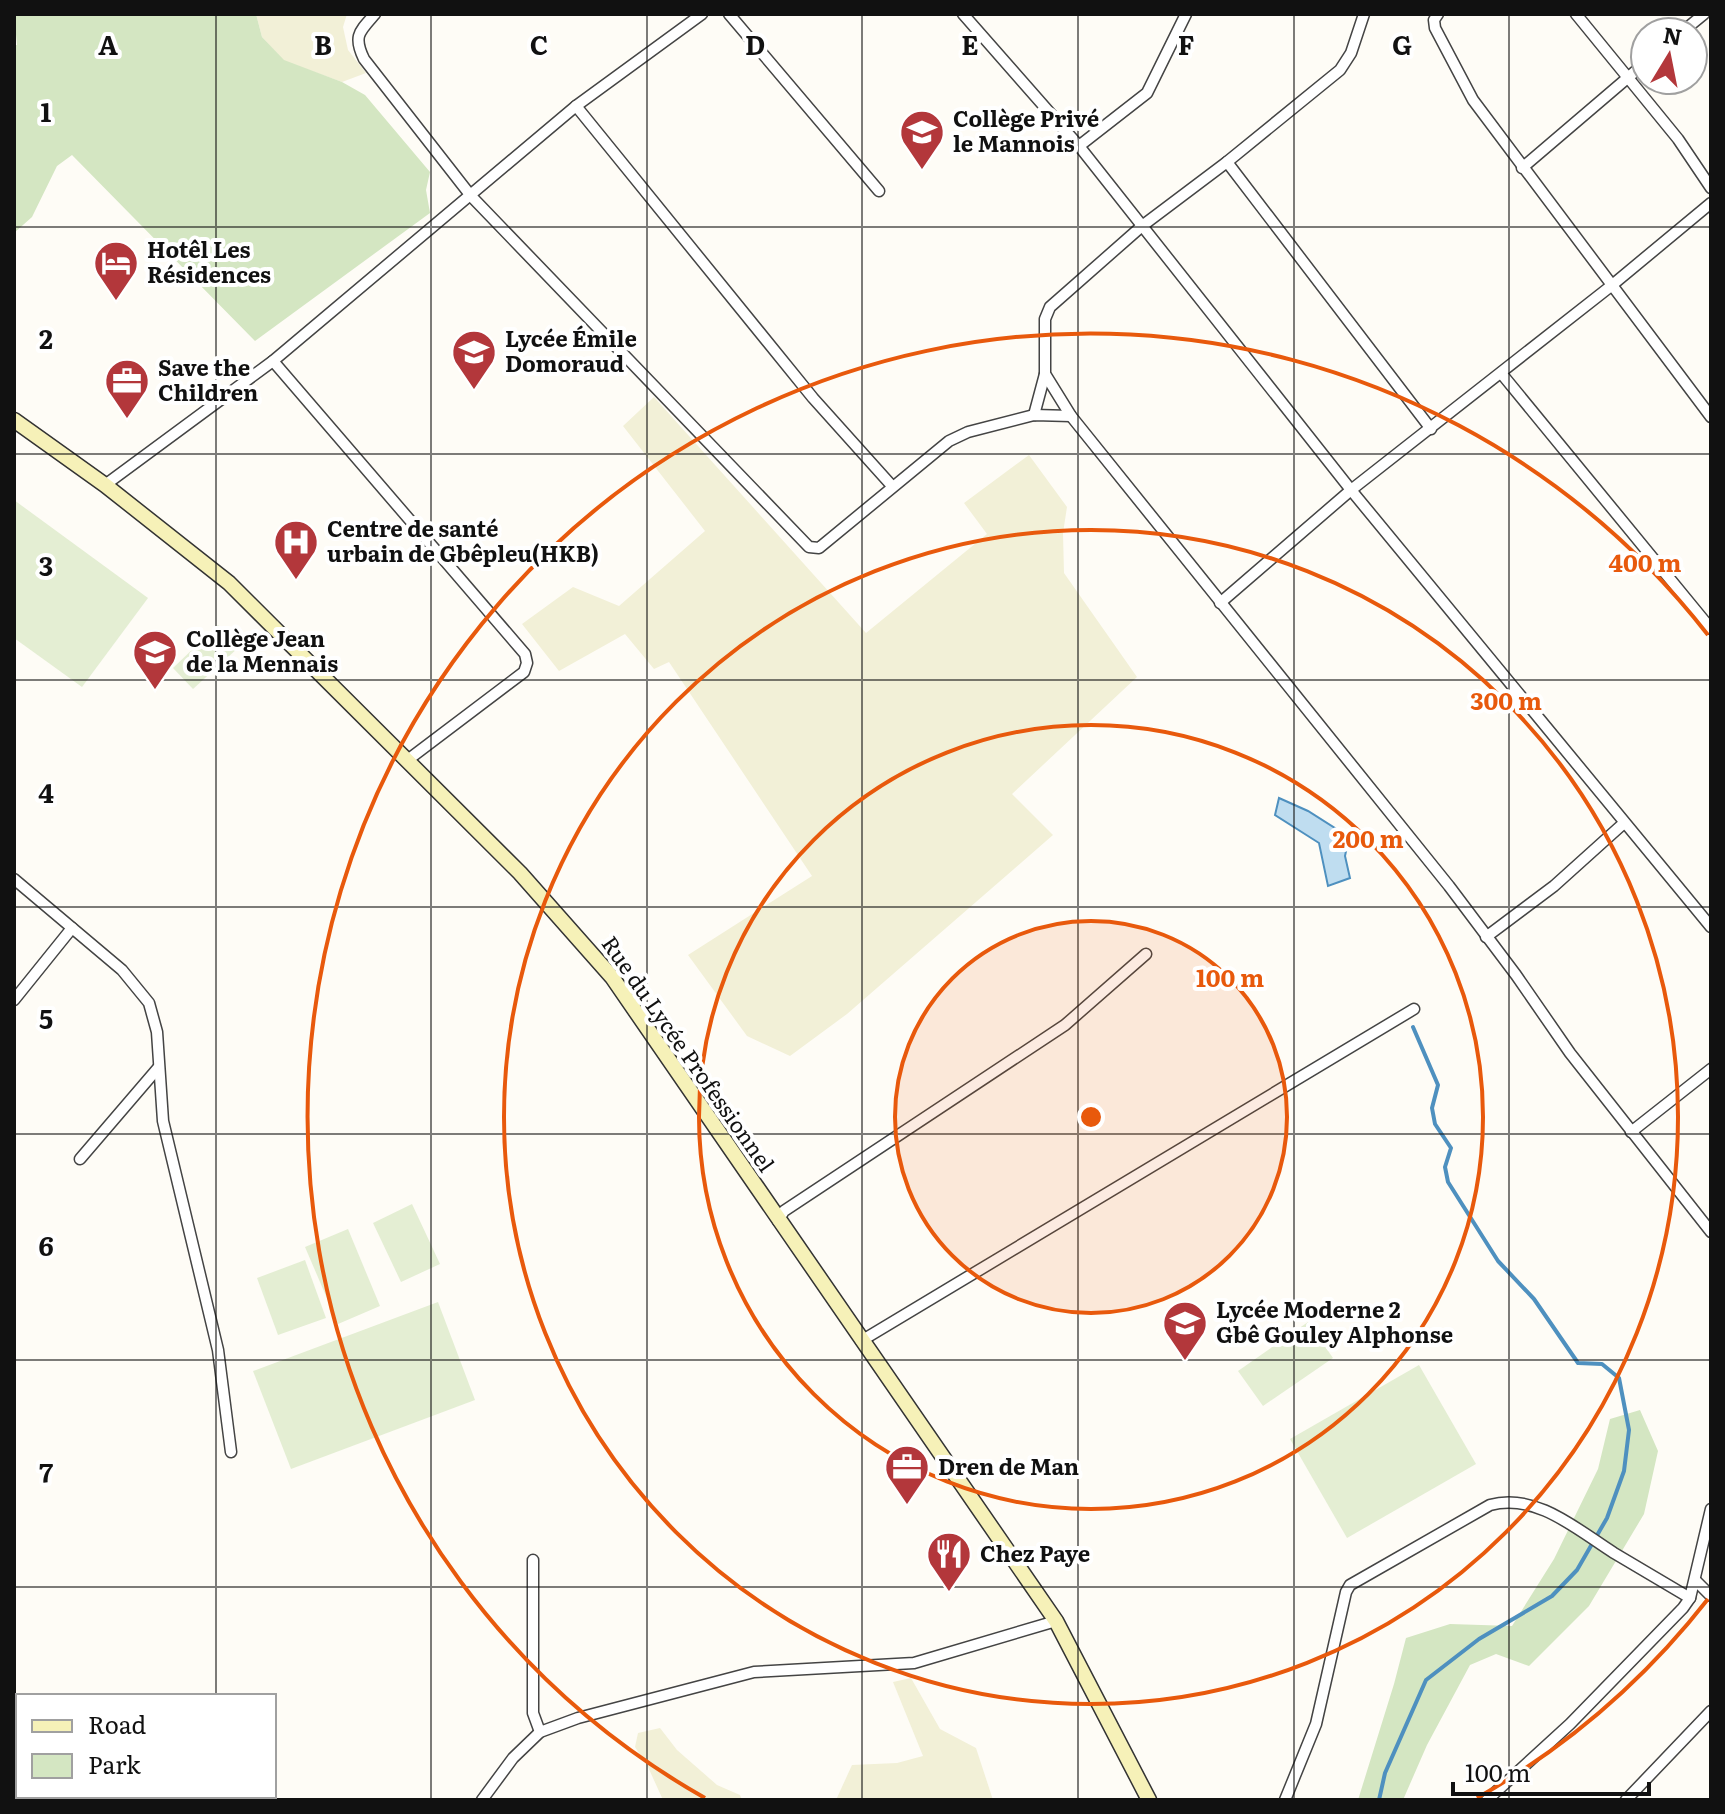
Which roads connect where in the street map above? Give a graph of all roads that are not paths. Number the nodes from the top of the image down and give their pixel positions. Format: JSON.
{"nodes":[{"id":1,"x":375,"y":14,"type":"edge"},
{"id":2,"x":702,"y":14,"type":"edge"},
{"id":3,"x":729,"y":14,"type":"edge"},
{"id":4,"x":963,"y":14,"type":"edge"},
{"id":5,"x":1186,"y":14,"type":"edge"},
{"id":6,"x":1364,"y":14,"type":"edge"},
{"id":7,"x":1438,"y":14,"type":"edge"},
{"id":8,"x":1576,"y":14,"type":"edge"},
{"id":9,"x":1627,"y":79,"type":"junction"},
{"id":10,"x":576,"y":106,"type":"junction"},
{"id":11,"x":1079,"y":146,"type":"junction"},
{"id":12,"x":1227,"y":162,"type":"junction"},
{"id":13,"x":1522,"y":168,"type":"junction"},
{"id":14,"x":1711,"y":188,"type":"edge"},
{"id":15,"x":879,"y":191,"type":"dead end"},
{"id":16,"x":471,"y":196,"type":"junction"},
{"id":17,"x":1711,"y":203,"type":"edge"},
{"id":18,"x":1142,"y":226,"type":"junction"},
{"id":19,"x":1611,"y":286,"type":"junction"},
{"id":20,"x":273,"y":361,"type":"junction"},
{"id":21,"x":1501,"y":373,"type":"junction"},
{"id":22,"x":1045,"y":374,"type":"junction"},
{"id":23,"x":1034,"y":415,"type":"junction"},
{"id":24,"x":1071,"y":416,"type":"junction"},
{"id":25,"x":1711,"y":417,"type":"edge"},
{"id":26,"x":14,"y":420,"type":"edge"},
{"id":27,"x":1431,"y":429,"type":"junction"},
{"id":28,"x":105,"y":485,"type":"junction"},
{"id":29,"x":892,"y":486,"type":"junction"},
{"id":30,"x":1351,"y":490,"type":"junction"},
{"id":31,"x":1220,"y":603,"type":"junction"},
{"id":32,"x":1711,"y":629,"type":"edge"},
{"id":33,"x":409,"y":759,"type":"junction"},
{"id":34,"x":1624,"y":823,"type":"junction"},
{"id":35,"x":14,"y":879,"type":"edge"},
{"id":36,"x":1711,"y":927,"type":"edge"},
{"id":37,"x":72,"y":928,"type":"junction"},
{"id":38,"x":1486,"y":937,"type":"junction"},
{"id":39,"x":1146,"y":954,"type":"dead end"},
{"id":40,"x":14,"y":1000,"type":"edge"},
{"id":41,"x":1414,"y":1009,"type":"dead end"},
{"id":42,"x":158,"y":1068,"type":"junction"},
{"id":43,"x":1711,"y":1069,"type":"edge"},
{"id":44,"x":1631,"y":1132,"type":"junction"},
{"id":45,"x":80,"y":1159,"type":"dead end"},
{"id":46,"x":778,"y":1215,"type":"junction"},
{"id":47,"x":1711,"y":1232,"type":"edge"},
{"id":48,"x":861,"y":1341,"type":"junction"},
{"id":49,"x":231,"y":1452,"type":"dead end"},
{"id":50,"x":1711,"y":1509,"type":"edge"},
{"id":51,"x":533,"y":1560,"type":"dead end"},
{"id":52,"x":1695,"y":1580,"type":"junction"},
{"id":53,"x":1711,"y":1596,"type":"edge"},
{"id":54,"x":1690,"y":1598,"type":"junction"},
{"id":55,"x":1056,"y":1621,"type":"junction"},
{"id":56,"x":1711,"y":1711,"type":"edge"},
{"id":57,"x":540,"y":1732,"type":"junction"},
{"id":58,"x":482,"y":1800,"type":"edge"},
{"id":59,"x":1149,"y":1800,"type":"edge"},
{"id":60,"x":1285,"y":1800,"type":"edge"},
{"id":61,"x":1487,"y":1800,"type":"edge"},
{"id":62,"x":1626,"y":1800,"type":"edge"}],
"edges":[{"from":1,"to":16,"type":"street"},
{"from":2,"to":10,"type":"street"},
{"from":3,"to":15,"type":"street"},
{"from":4,"to":11,"type":"street"},
{"from":5,"to":11,"type":"street"},
{"from":6,"to":12,"type":"street"},
{"from":7,"to":13,"type":"street"},
{"from":8,"to":9,"type":"street"},
{"from":9,"to":13,"type":"street"},
{"from":9,"to":14,"type":"street"},
{"from":10,"to":16,"type":"street"},
{"from":10,"to":29,"type":"street"},
{"from":11,"to":18,"type":"street"},
{"from":12,"to":18,"type":"street"},
{"from":12,"to":27,"type":"street"},
{"from":13,"to":19,"type":"street"},
{"from":16,"to":20,"type":"street"},
{"from":16,"to":29,"type":"street"},
{"from":17,"to":19,"type":"street"},
{"from":18,"to":22,"type":"street"},
{"from":18,"to":30,"type":"street"},
{"from":19,"to":21,"type":"street"},
{"from":19,"to":25,"type":"street"},
{"from":20,"to":28,"type":"street"},
{"from":20,"to":33,"type":"street"},
{"from":21,"to":27,"type":"street"},
{"from":21,"to":32,"type":"street"},
{"from":22,"to":23,"type":"street"},
{"from":22,"to":24,"type":"street"},
{"from":23,"to":24,"type":"street"},
{"from":23,"to":29,"type":"street"},
{"from":24,"to":31,"type":"street"},
{"from":26,"to":28,"type":"main road","name":"Rue du Lycée Professionnel"},
{"from":27,"to":30,"type":"street"},
{"from":28,"to":33,"type":"main road","name":"Rue du Lycée Professionnel"},
{"from":30,"to":31,"type":"street"},
{"from":30,"to":34,"type":"street"},
{"from":31,"to":38,"type":"street"},
{"from":33,"to":46,"type":"main road","name":"Rue du Lycée Professionnel"},
{"from":34,"to":36,"type":"street"},
{"from":34,"to":38,"type":"street"},
{"from":35,"to":37,"type":"street"},
{"from":37,"to":40,"type":"street"},
{"from":37,"to":42,"type":"street"},
{"from":38,"to":44,"type":"street"},
{"from":39,"to":46,"type":"street"},
{"from":41,"to":48,"type":"street"},
{"from":42,"to":45,"type":"street"},
{"from":42,"to":49,"type":"street"},
{"from":43,"to":44,"type":"street"},
{"from":44,"to":47,"type":"street"},
{"from":46,"to":48,"type":"main road","name":"Rue du Lycée Professionnel"},
{"from":48,"to":55,"type":"main road","name":"Rue du Lycée Professionnel"},
{"from":50,"to":52,"type":"street"},
{"from":51,"to":57,"type":"street"},
{"from":52,"to":53,"type":"street"},
{"from":52,"to":54,"type":"street"},
{"from":54,"to":60,"type":"street"},
{"from":54,"to":61,"type":"street"},
{"from":55,"to":57,"type":"street"},
{"from":55,"to":59,"type":"main road","name":"Rue du Lycée Professionnel"},
{"from":56,"to":62,"type":"street"},
{"from":57,"to":58,"type":"street"}]}
